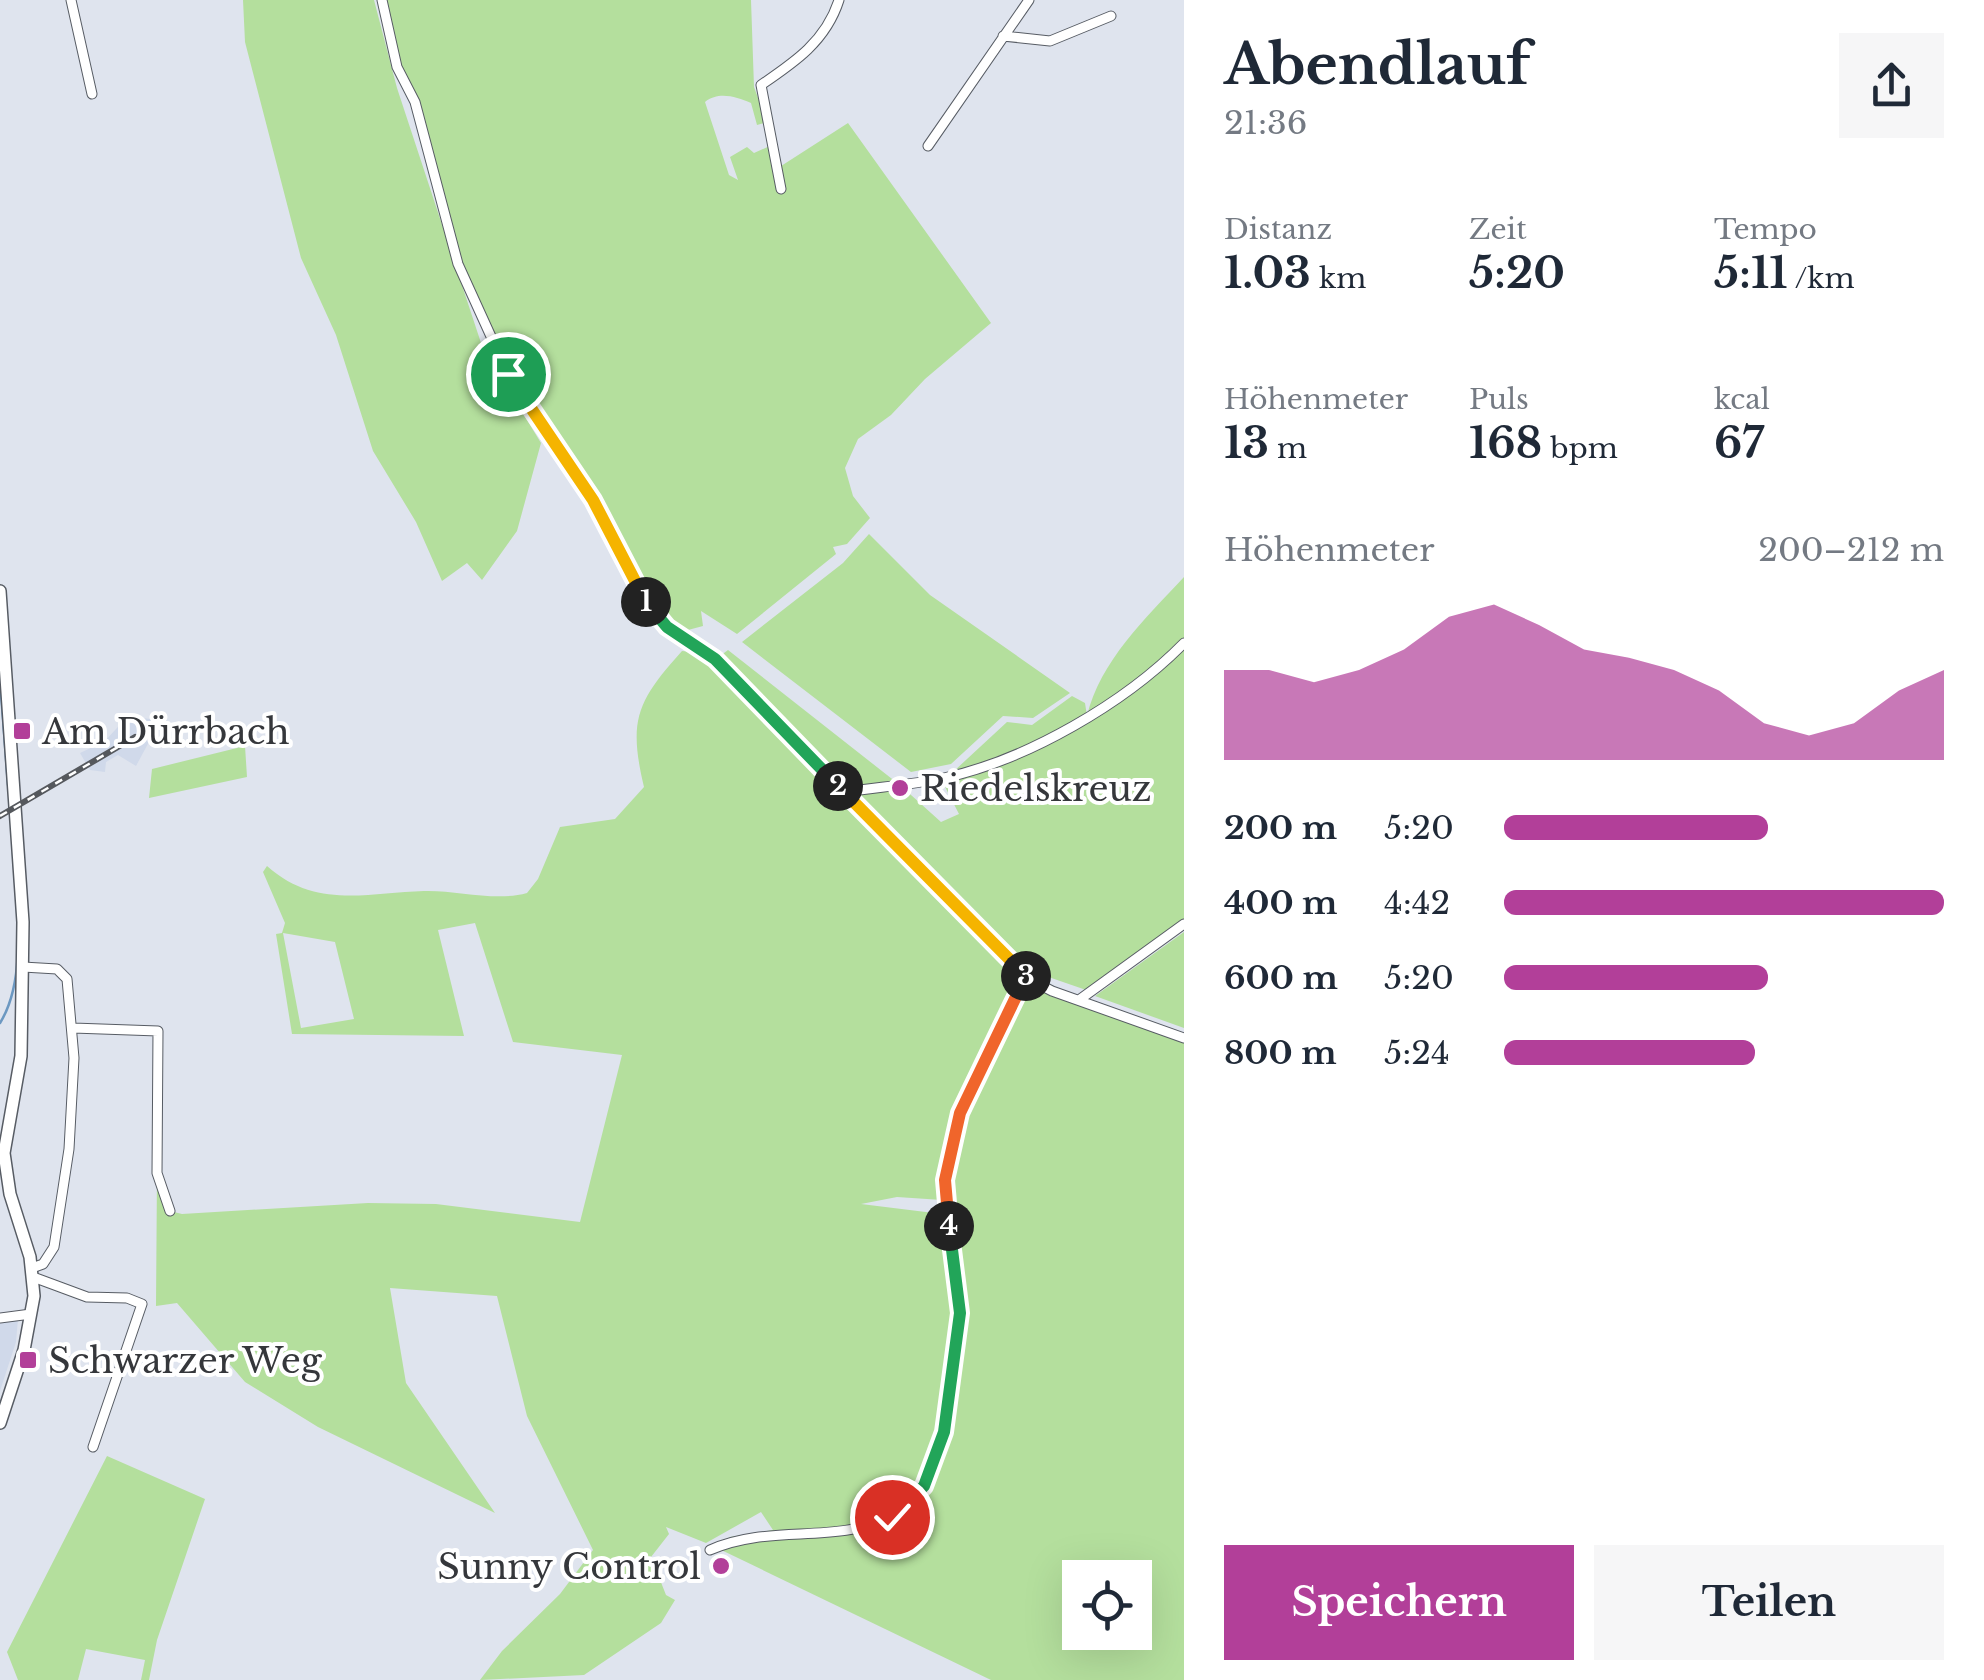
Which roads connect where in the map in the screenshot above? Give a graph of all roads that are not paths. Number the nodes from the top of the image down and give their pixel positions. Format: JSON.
{"nodes":[{"id":1,"x":72,"y":0,"type":"edge"},
{"id":2,"x":382,"y":0,"type":"edge"},
{"id":3,"x":839,"y":0,"type":"edge"},
{"id":4,"x":1029,"y":0,"type":"edge"},
{"id":5,"x":1112,"y":16,"type":"dead end"},
{"id":6,"x":1003,"y":36,"type":"junction"},
{"id":7,"x":92,"y":94,"type":"dead end"},
{"id":8,"x":928,"y":146,"type":"dead end"},
{"id":9,"x":781,"y":188,"type":"dead end"},
{"id":10,"x":0,"y":591,"type":"edge"},
{"id":11,"x":1184,"y":642,"type":"edge"},
{"id":12,"x":844,"y":792,"type":"junction"},
{"id":13,"x":1184,"y":924,"type":"edge"},
{"id":14,"x":23,"y":968,"type":"junction"},
{"id":15,"x":1027,"y":978,"type":"junction"},
{"id":16,"x":1079,"y":1000,"type":"junction"},
{"id":17,"x":73,"y":1028,"type":"junction"},
{"id":18,"x":1184,"y":1038,"type":"edge"},
{"id":19,"x":170,"y":1211,"type":"dead end"},
{"id":20,"x":33,"y":1272,"type":"junction"},
{"id":21,"x":32,"y":1314,"type":"junction"},
{"id":22,"x":0,"y":1318,"type":"edge"},
{"id":23,"x":0,"y":1422,"type":"edge"},
{"id":24,"x":93,"y":1447,"type":"dead end"},
{"id":25,"x":710,"y":1550,"type":"dead end"}],
"edges":[{"from":1,"to":7,"type":"street"},
{"from":2,"to":12,"type":"street"},
{"from":3,"to":9,"type":"street"},
{"from":4,"to":6,"type":"street"},
{"from":5,"to":6,"type":"street"},
{"from":6,"to":8,"type":"street"},
{"from":10,"to":14,"type":"street"},
{"from":11,"to":12,"type":"street"},
{"from":12,"to":15,"type":"street"},
{"from":13,"to":16,"type":"street"},
{"from":14,"to":17,"type":"street"},
{"from":14,"to":20,"type":"street"},
{"from":15,"to":16,"type":"street"},
{"from":15,"to":25,"type":"street"},
{"from":16,"to":18,"type":"street"},
{"from":17,"to":19,"type":"street"},
{"from":17,"to":20,"type":"street"},
{"from":20,"to":21,"type":"street"},
{"from":20,"to":24,"type":"street"},
{"from":21,"to":22,"type":"street"},
{"from":21,"to":23,"type":"street"}]}
